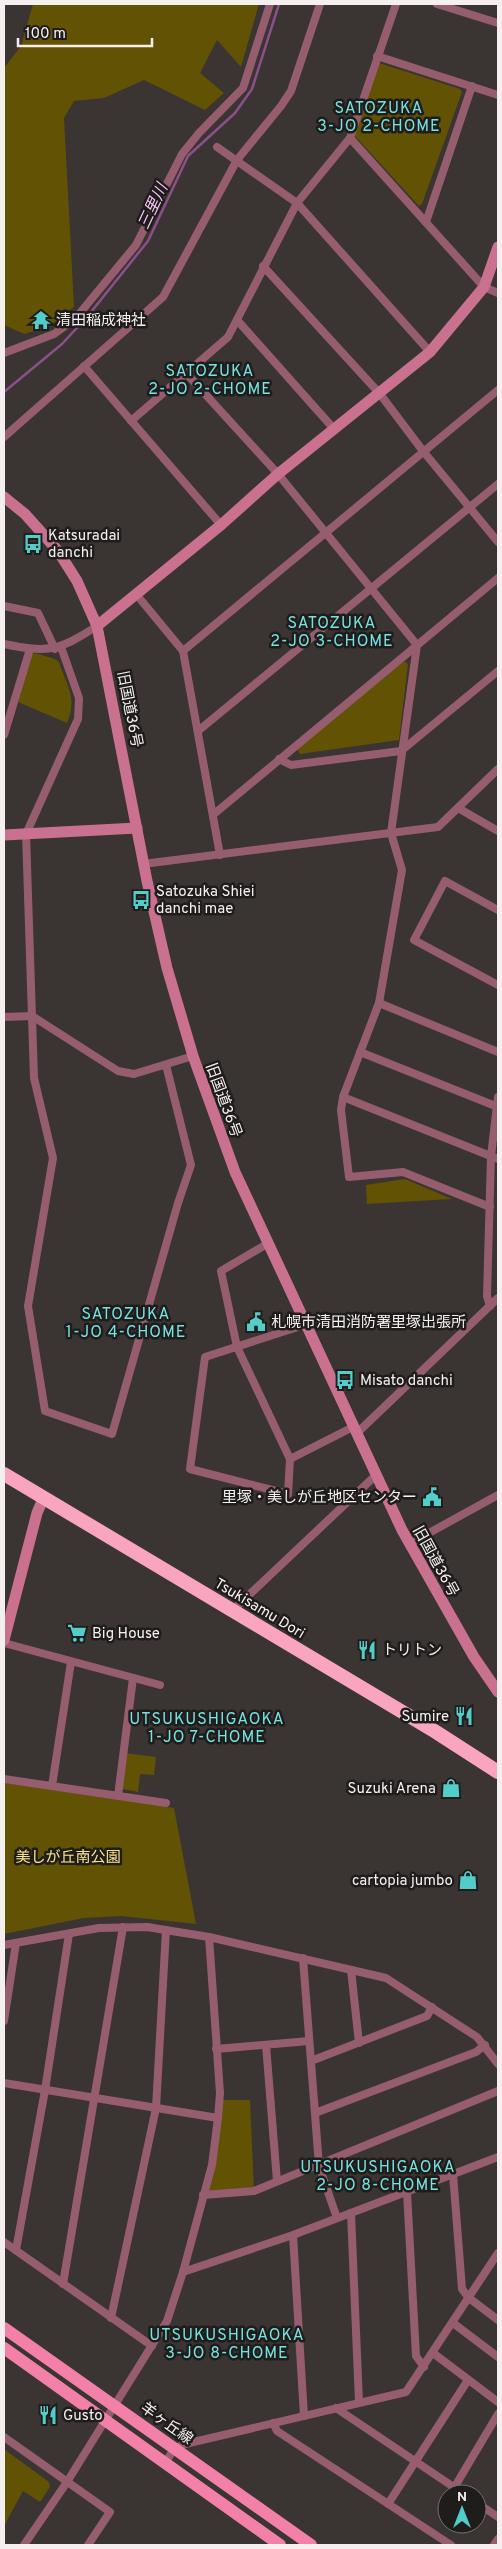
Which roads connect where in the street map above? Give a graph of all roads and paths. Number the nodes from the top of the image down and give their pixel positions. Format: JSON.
{"nodes":[{"id":1,"x":270,"y":4,"type":"edge"},
{"id":2,"x":320,"y":4,"type":"edge"},
{"id":3,"x":396,"y":4,"type":"edge"},
{"id":4,"x":437,"y":4,"type":"edge"},
{"id":5,"x":498,"y":23,"type":"edge"},
{"id":6,"x":377,"y":56,"type":"junction"},
{"id":7,"x":472,"y":86,"type":"junction"},
{"id":8,"x":498,"y":95,"type":"edge"},
{"id":9,"x":350,"y":138,"type":"junction"},
{"id":10,"x":218,"y":147,"type":"dead end"},
{"id":11,"x":238,"y":160,"type":"junction"},
{"id":12,"x":297,"y":202,"type":"junction"},
{"id":13,"x":426,"y":222,"type":"junction"},
{"id":14,"x":498,"y":247,"type":"edge"},
{"id":15,"x":263,"y":266,"type":"junction"},
{"id":16,"x":484,"y":287,"type":"junction"},
{"id":17,"x":498,"y":293,"type":"edge"},
{"id":18,"x":237,"y":320,"type":"junction"},
{"id":19,"x":430,"y":352,"type":"junction"},
{"id":20,"x":4,"y":353,"type":"edge"},
{"id":21,"x":84,"y":366,"type":"junction"},
{"id":22,"x":186,"y":373,"type":"junction"},
{"id":23,"x":498,"y":390,"type":"edge"},
{"id":24,"x":380,"y":394,"type":"junction"},
{"id":25,"x":131,"y":421,"type":"junction"},
{"id":26,"x":334,"y":429,"type":"junction"},
{"id":27,"x":4,"y":437,"type":"edge"},
{"id":28,"x":423,"y":451,"type":"junction"},
{"id":29,"x":278,"y":474,"type":"junction"},
{"id":30,"x":498,"y":484,"type":"edge"},
{"id":31,"x":4,"y":497,"type":"edge"},
{"id":32,"x":470,"y":508,"type":"junction"},
{"id":33,"x":221,"y":525,"type":"junction"},
{"id":34,"x":325,"y":533,"type":"junction"},
{"id":35,"x":498,"y":542,"type":"edge"},
{"id":36,"x":498,"y":578,"type":"edge"},
{"id":37,"x":371,"y":589,"type":"junction"},
{"id":38,"x":136,"y":594,"type":"junction"},
{"id":39,"x":4,"y":606,"type":"edge"},
{"id":40,"x":98,"y":626,"type":"junction"},
{"id":41,"x":4,"y":644,"type":"edge"},
{"id":42,"x":417,"y":645,"type":"junction"},
{"id":43,"x":58,"y":648,"type":"junction"},
{"id":44,"x":30,"y":649,"type":"junction"},
{"id":45,"x":182,"y":651,"type":"junction"},
{"id":46,"x":498,"y":671,"type":"edge"},
{"id":47,"x":198,"y":732,"type":"junction"},
{"id":48,"x":4,"y":735,"type":"edge"},
{"id":49,"x":401,"y":750,"type":"junction"},
{"id":50,"x":279,"y":759,"type":"junction"},
{"id":51,"x":498,"y":769,"type":"edge"},
{"id":52,"x":458,"y":808,"type":"junction"},
{"id":53,"x":214,"y":814,"type":"junction"},
{"id":54,"x":137,"y":828,"type":"junction"},
{"id":55,"x":498,"y":831,"type":"edge"},
{"id":56,"x":391,"y":833,"type":"junction"},
{"id":57,"x":26,"y":834,"type":"junction"},
{"id":58,"x":4,"y":835,"type":"edge"},
{"id":59,"x":220,"y":855,"type":"junction"},
{"id":60,"x":144,"y":864,"type":"junction"},
{"id":61,"x":498,"y":910,"type":"edge"},
{"id":62,"x":498,"y":985,"type":"edge"},
{"id":63,"x":379,"y":1003,"type":"junction"},
{"id":64,"x":32,"y":1016,"type":"junction"},
{"id":65,"x":4,"y":1017,"type":"edge"},
{"id":66,"x":360,"y":1052,"type":"junction"},
{"id":67,"x":498,"y":1052,"type":"edge"},
{"id":68,"x":192,"y":1056,"type":"junction"},
{"id":69,"x":166,"y":1065,"type":"junction"},
{"id":70,"x":343,"y":1097,"type":"junction"},
{"id":71,"x":498,"y":1097,"type":"edge"},
{"id":72,"x":498,"y":1106,"type":"edge"},
{"id":73,"x":495,"y":1157,"type":"edge"},
{"id":74,"x":490,"y":1207,"type":"junction"},
{"id":75,"x":267,"y":1244,"type":"junction"},
{"id":76,"x":498,"y":1298,"type":"edge"},
{"id":77,"x":490,"y":1306,"type":"junction"},
{"id":78,"x":304,"y":1325,"type":"junction"},
{"id":79,"x":237,"y":1347,"type":"junction"},
{"id":80,"x":355,"y":1431,"type":"junction"},
{"id":81,"x":290,"y":1459,"type":"junction"},
{"id":82,"x":4,"y":1474,"type":"edge"},
{"id":83,"x":376,"y":1475,"type":"junction"},
{"id":84,"x":498,"y":1495,"type":"edge"},
{"id":85,"x":43,"y":1499,"type":"junction"},
{"id":86,"x":409,"y":1544,"type":"junction"},
{"id":87,"x":232,"y":1611,"type":"junction"},
{"id":88,"x":4,"y":1642,"type":"edge"},
{"id":89,"x":70,"y":1662,"type":"junction"},
{"id":90,"x":133,"y":1678,"type":"junction"},
{"id":91,"x":160,"y":1685,"type":"dead end"},
{"id":92,"x":498,"y":1692,"type":"edge"},
{"id":93,"x":498,"y":1772,"type":"edge"},
{"id":94,"x":4,"y":1779,"type":"edge"},
{"id":95,"x":52,"y":1786,"type":"junction"},
{"id":96,"x":118,"y":1796,"type":"junction"},
{"id":97,"x":166,"y":1803,"type":"dead end"},
{"id":98,"x":123,"y":1928,"type":"junction"},
{"id":99,"x":166,"y":1930,"type":"junction"},
{"id":100,"x":69,"y":1934,"type":"junction"},
{"id":101,"x":209,"y":1937,"type":"junction"},
{"id":102,"x":16,"y":1943,"type":"junction"},
{"id":103,"x":4,"y":1946,"type":"edge"},
{"id":104,"x":303,"y":1958,"type":"junction"},
{"id":105,"x":351,"y":1970,"type":"junction"},
{"id":106,"x":432,"y":2007,"type":"junction"},
{"id":107,"x":4,"y":2022,"type":"edge"},
{"id":108,"x":309,"y":2041,"type":"junction"},
{"id":109,"x":359,"y":2043,"type":"junction"},
{"id":110,"x":266,"y":2045,"type":"junction"},
{"id":111,"x":485,"y":2045,"type":"junction"},
{"id":112,"x":216,"y":2050,"type":"junction"},
{"id":113,"x":311,"y":2061,"type":"junction"},
{"id":114,"x":498,"y":2064,"type":"edge"},
{"id":115,"x":4,"y":2083,"type":"edge"},
{"id":116,"x":45,"y":2090,"type":"junction"},
{"id":117,"x":498,"y":2091,"type":"edge"},
{"id":118,"x":95,"y":2098,"type":"junction"},
{"id":119,"x":156,"y":2108,"type":"junction"},
{"id":120,"x":315,"y":2113,"type":"junction"},
{"id":121,"x":218,"y":2118,"type":"junction"},
{"id":122,"x":498,"y":2157,"type":"edge"},
{"id":123,"x":319,"y":2166,"type":"junction"},
{"id":124,"x":453,"y":2174,"type":"junction"},
{"id":125,"x":277,"y":2182,"type":"junction"},
{"id":126,"x":407,"y":2192,"type":"junction"},
{"id":127,"x":203,"y":2195,"type":"junction"},
{"id":128,"x":351,"y":2213,"type":"junction"},
{"id":129,"x":337,"y":2218,"type":"junction"},
{"id":130,"x":293,"y":2235,"type":"junction"},
{"id":131,"x":4,"y":2242,"type":"edge"},
{"id":132,"x":16,"y":2250,"type":"junction"},
{"id":133,"x":498,"y":2253,"type":"edge"},
{"id":134,"x":183,"y":2272,"type":"junction"},
{"id":135,"x":63,"y":2284,"type":"junction"},
{"id":136,"x":469,"y":2298,"type":"junction"},
{"id":137,"x":111,"y":2318,"type":"junction"},
{"id":138,"x":498,"y":2320,"type":"edge"},
{"id":139,"x":453,"y":2323,"type":"junction"},
{"id":140,"x":4,"y":2328,"type":"edge"},
{"id":141,"x":152,"y":2346,"type":"junction"},
{"id":142,"x":4,"y":2348,"type":"edge"},
{"id":143,"x":433,"y":2353,"type":"junction"},
{"id":144,"x":498,"y":2358,"type":"edge"},
{"id":145,"x":424,"y":2367,"type":"junction"},
{"id":146,"x":468,"y":2380,"type":"junction"},
{"id":147,"x":359,"y":2402,"type":"junction"},
{"id":148,"x":498,"y":2402,"type":"edge"},
{"id":149,"x":114,"y":2406,"type":"junction"},
{"id":150,"x":336,"y":2408,"type":"junction"},
{"id":151,"x":498,"y":2414,"type":"edge"},
{"id":152,"x":304,"y":2416,"type":"junction"},
{"id":153,"x":104,"y":2420,"type":"junction"},
{"id":154,"x":273,"y":2423,"type":"junction"},
{"id":155,"x":4,"y":2437,"type":"edge"},
{"id":156,"x":174,"y":2449,"type":"junction"},
{"id":157,"x":165,"y":2463,"type":"junction"},
{"id":158,"x":415,"y":2463,"type":"junction"},
{"id":159,"x":67,"y":2482,"type":"junction"},
{"id":160,"x":448,"y":2484,"type":"edge"},
{"id":161,"x":456,"y":2484,"type":"edge"},
{"id":162,"x":388,"y":2504,"type":"junction"},
{"id":163,"x":487,"y":2510,"type":"edge"},
{"id":164,"x":498,"y":2517,"type":"edge"},
{"id":165,"x":498,"y":2538,"type":"edge"},
{"id":166,"x":24,"y":2545,"type":"edge"},
{"id":167,"x":88,"y":2545,"type":"edge"},
{"id":168,"x":280,"y":2545,"type":"edge"},
{"id":169,"x":311,"y":2545,"type":"edge"},
{"id":170,"x":451,"y":2545,"type":"edge"},
{"id":171,"x":494,"y":2545,"type":"edge"}],
"edges":[{"from":1,"to":20,"type":"street"},
{"from":2,"to":11,"type":"street"},
{"from":3,"to":6,"type":"street"},
{"from":4,"to":5,"type":"street"},
{"from":6,"to":7,"type":"street"},
{"from":6,"to":9,"type":"street"},
{"from":7,"to":8,"type":"street"},
{"from":7,"to":13,"type":"street"},
{"from":9,"to":12,"type":"street"},
{"from":9,"to":13,"type":"street"},
{"from":10,"to":11,"type":"street"},
{"from":11,"to":12,"type":"street"},
{"from":11,"to":21,"type":"street"},
{"from":12,"to":15,"type":"street"},
{"from":12,"to":19,"type":"street"},
{"from":13,"to":16,"type":"street"},
{"from":14,"to":16,"type":"street"},
{"from":15,"to":18,"type":"street"},
{"from":15,"to":24,"type":"street"},
{"from":16,"to":17,"type":"street"},
{"from":16,"to":19,"type":"street"},
{"from":18,"to":22,"type":"street"},
{"from":18,"to":26,"type":"street"},
{"from":19,"to":24,"type":"street"},
{"from":21,"to":25,"type":"street"},
{"from":21,"to":27,"type":"street"},
{"from":22,"to":25,"type":"street"},
{"from":22,"to":29,"type":"street"},
{"from":23,"to":28,"type":"street"},
{"from":24,"to":26,"type":"street"},
{"from":24,"to":28,"type":"street"},
{"from":25,"to":33,"type":"street"},
{"from":26,"to":29,"type":"street"},
{"from":28,"to":32,"type":"street"},
{"from":28,"to":34,"type":"street"},
{"from":29,"to":33,"type":"street"},
{"from":29,"to":34,"type":"street"},
{"from":30,"to":32,"type":"street"},
{"from":31,"to":40,"type":"street","name":"旧国道36号"},
{"from":32,"to":35,"type":"street"},
{"from":32,"to":37,"type":"street"},
{"from":33,"to":38,"type":"street"},
{"from":34,"to":37,"type":"street"},
{"from":34,"to":45,"type":"street"},
{"from":36,"to":42,"type":"street"},
{"from":37,"to":42,"type":"street"},
{"from":37,"to":47,"type":"street"},
{"from":38,"to":40,"type":"street"},
{"from":38,"to":45,"type":"street"},
{"from":39,"to":43,"type":"street"},
{"from":40,"to":43,"type":"street"},
{"from":40,"to":54,"type":"street","name":"旧国道36号"},
{"from":41,"to":44,"type":"street"},
{"from":42,"to":49,"type":"street"},
{"from":42,"to":50,"type":"street"},
{"from":43,"to":44,"type":"street"},
{"from":43,"to":57,"type":"street"},
{"from":44,"to":48,"type":"street"},
{"from":45,"to":47,"type":"street"},
{"from":46,"to":49,"type":"street"},
{"from":47,"to":53,"type":"street"},
{"from":49,"to":50,"type":"street"},
{"from":49,"to":56,"type":"street"},
{"from":50,"to":53,"type":"street"},
{"from":51,"to":52,"type":"street"},
{"from":52,"to":55,"type":"street"},
{"from":52,"to":56,"type":"street"},
{"from":53,"to":59,"type":"street"},
{"from":54,"to":57,"type":"street"},
{"from":54,"to":60,"type":"street","name":"旧国道36号"},
{"from":56,"to":59,"type":"street"},
{"from":56,"to":63,"type":"street"},
{"from":57,"to":58,"type":"street"},
{"from":57,"to":64,"type":"street"},
{"from":59,"to":60,"type":"street"},
{"from":60,"to":68,"type":"street","name":"旧国道36号"},
{"from":61,"to":62,"type":"street"},
{"from":63,"to":66,"type":"street"},
{"from":63,"to":67,"type":"street"},
{"from":64,"to":65,"type":"street"},
{"from":64,"to":69,"type":"street"},
{"from":64,"to":69,"type":"street"},
{"from":66,"to":70,"type":"street"},
{"from":66,"to":72,"type":"street"},
{"from":68,"to":69,"type":"street"},
{"from":68,"to":75,"type":"street","name":"旧国道36号"},
{"from":70,"to":73,"type":"street"},
{"from":70,"to":74,"type":"street"},
{"from":71,"to":72,"type":"street"},
{"from":72,"to":73,"type":"street"},
{"from":73,"to":74,"type":"street"},
{"from":74,"to":77,"type":"street"},
{"from":75,"to":78,"type":"street","name":"旧国道36号"},
{"from":75,"to":79,"type":"street"},
{"from":76,"to":77,"type":"street"},
{"from":77,"to":80,"type":"street"},
{"from":78,"to":79,"type":"street"},
{"from":78,"to":80,"type":"street","name":"旧国道36号"},
{"from":79,"to":81,"type":"street"},
{"from":79,"to":81,"type":"street"},
{"from":80,"to":81,"type":"street"},
{"from":80,"to":83,"type":"street","name":"旧国道36号"},
{"from":82,"to":85,"type":"highway","name":"Tsukisamu Dori"},
{"from":83,"to":86,"type":"street","name":"旧国道36号"},
{"from":83,"to":87,"type":"street"},
{"from":84,"to":86,"type":"street"},
{"from":85,"to":87,"type":"highway","name":"Tsukisamu Dori"},
{"from":85,"to":88,"type":"street"},
{"from":86,"to":92,"type":"street","name":"旧国道36号"},
{"from":87,"to":93,"type":"highway","name":"Tsukisamu Dori"},
{"from":88,"to":89,"type":"street"},
{"from":89,"to":90,"type":"street"},
{"from":89,"to":95,"type":"street"},
{"from":90,"to":91,"type":"street"},
{"from":90,"to":96,"type":"street"},
{"from":94,"to":95,"type":"street"},
{"from":95,"to":96,"type":"street"},
{"from":96,"to":97,"type":"street"},
{"from":98,"to":99,"type":"street"},
{"from":98,"to":100,"type":"street"},
{"from":98,"to":118,"type":"street"},
{"from":99,"to":101,"type":"street"},
{"from":99,"to":119,"type":"street"},
{"from":100,"to":102,"type":"street"},
{"from":100,"to":116,"type":"street"},
{"from":101,"to":104,"type":"street"},
{"from":101,"to":112,"type":"street"},
{"from":102,"to":103,"type":"street"},
{"from":102,"to":107,"type":"street"},
{"from":104,"to":105,"type":"street"},
{"from":104,"to":108,"type":"street"},
{"from":105,"to":106,"type":"street"},
{"from":105,"to":109,"type":"street"},
{"from":106,"to":109,"type":"street"},
{"from":106,"to":111,"type":"street"},
{"from":108,"to":110,"type":"street"},
{"from":108,"to":113,"type":"street"},
{"from":109,"to":113,"type":"street"},
{"from":110,"to":112,"type":"street"},
{"from":110,"to":125,"type":"street"},
{"from":111,"to":114,"type":"street"},
{"from":111,"to":120,"type":"street"},
{"from":112,"to":121,"type":"street"},
{"from":113,"to":120,"type":"street"},
{"from":115,"to":116,"type":"street"},
{"from":116,"to":118,"type":"street"},
{"from":116,"to":132,"type":"street"},
{"from":117,"to":123,"type":"street"},
{"from":118,"to":119,"type":"street"},
{"from":118,"to":135,"type":"street"},
{"from":119,"to":121,"type":"street"},
{"from":119,"to":137,"type":"street"},
{"from":120,"to":123,"type":"street"},
{"from":121,"to":127,"type":"street"},
{"from":122,"to":124,"type":"street"},
{"from":123,"to":125,"type":"street"},
{"from":123,"to":129,"type":"street"},
{"from":124,"to":126,"type":"street"},
{"from":124,"to":136,"type":"street"},
{"from":125,"to":127,"type":"street"},
{"from":126,"to":128,"type":"street"},
{"from":126,"to":145,"type":"street"},
{"from":127,"to":134,"type":"street"},
{"from":128,"to":129,"type":"street"},
{"from":128,"to":147,"type":"street"},
{"from":129,"to":130,"type":"street"},
{"from":130,"to":134,"type":"street"},
{"from":130,"to":152,"type":"street"},
{"from":131,"to":132,"type":"street"},
{"from":132,"to":135,"type":"street"},
{"from":133,"to":136,"type":"street"},
{"from":134,"to":141,"type":"street"},
{"from":135,"to":137,"type":"street"},
{"from":136,"to":138,"type":"street"},
{"from":136,"to":139,"type":"street"},
{"from":137,"to":141,"type":"street"},
{"from":139,"to":143,"type":"street"},
{"from":139,"to":144,"type":"street"},
{"from":140,"to":149,"type":"main road","name":"羊ヶ丘線"},
{"from":141,"to":149,"type":"street"},
{"from":142,"to":153,"type":"main road"},
{"from":143,"to":145,"type":"street"},
{"from":143,"to":146,"type":"street"},
{"from":145,"to":147,"type":"street"},
{"from":146,"to":148,"type":"street"},
{"from":146,"to":158,"type":"street"},
{"from":147,"to":150,"type":"street"},
{"from":149,"to":153,"type":"street"},
{"from":149,"to":156,"type":"main road","name":"羊ヶ丘線"},
{"from":150,"to":152,"type":"street"},
{"from":150,"to":158,"type":"street"},
{"from":151,"to":161,"type":"street"},
{"from":152,"to":154,"type":"street"},
{"from":153,"to":157,"type":"main road"},
{"from":153,"to":159,"type":"street"},
{"from":154,"to":156,"type":"street"},
{"from":154,"to":162,"type":"street"},
{"from":155,"to":159,"type":"street"},
{"from":156,"to":157,"type":"street"},
{"from":156,"to":169,"type":"main road","name":"羊ヶ丘線"},
{"from":157,"to":168,"type":"main road"},
{"from":158,"to":160,"type":"street"},
{"from":158,"to":162,"type":"street"},
{"from":159,"to":166,"type":"street"},
{"from":159,"to":167,"type":"street"},
{"from":162,"to":170,"type":"street"},
{"from":163,"to":164,"type":"street"},
{"from":165,"to":171,"type":"street"}]}
